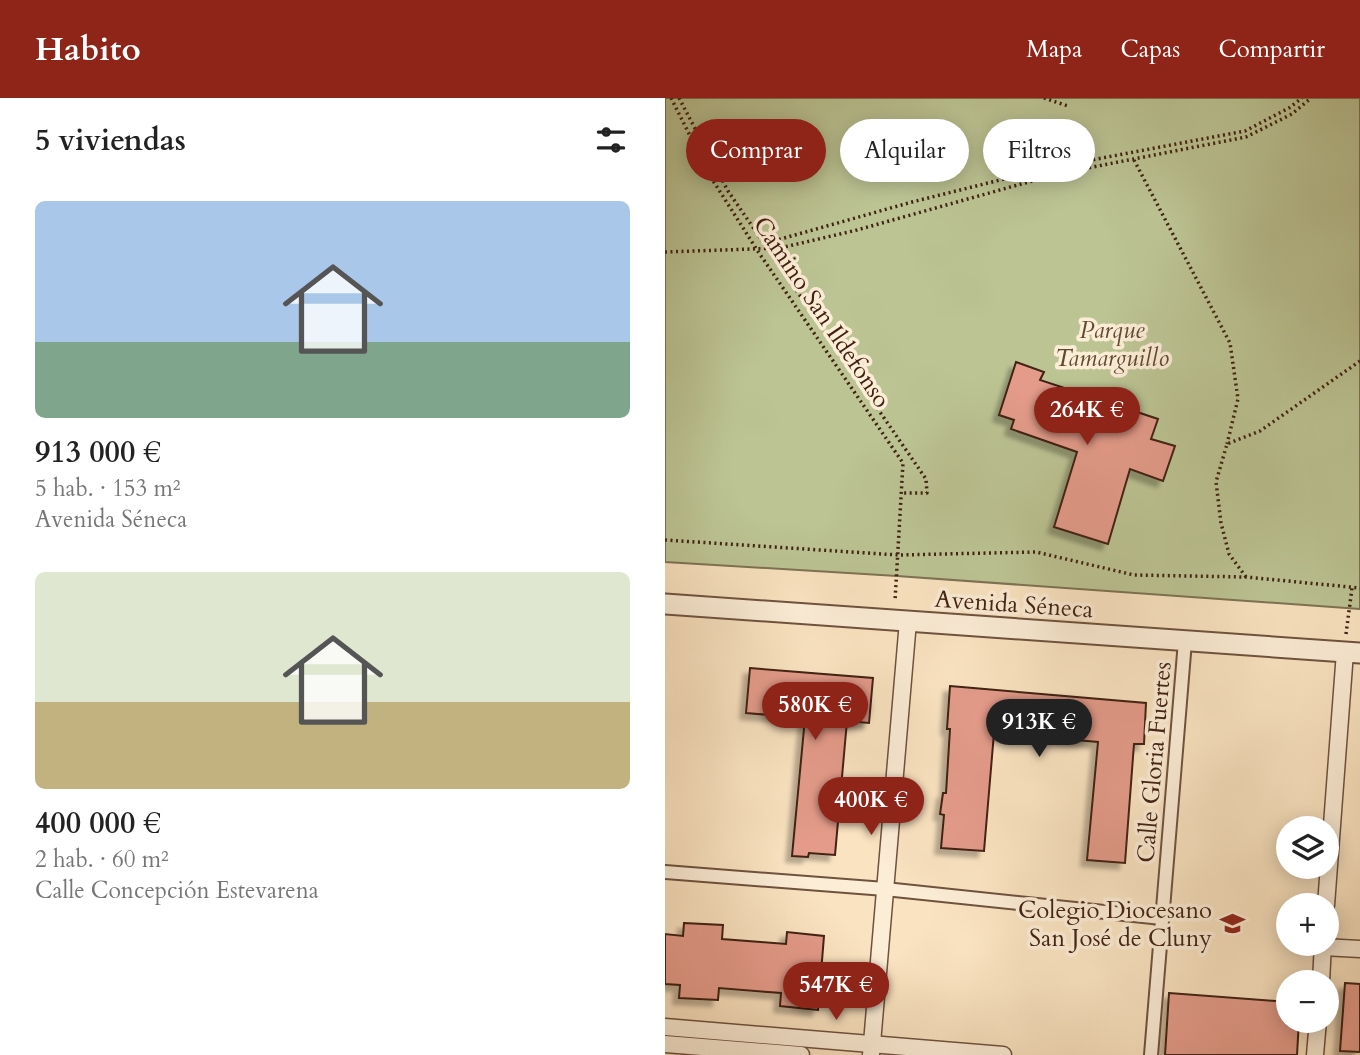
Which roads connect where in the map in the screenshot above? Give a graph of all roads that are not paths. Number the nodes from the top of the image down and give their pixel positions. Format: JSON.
{"nodes":[{"id":1,"x":665,"y":604,"type":"edge"},
{"id":2,"x":900,"y":621,"type":"junction"},
{"id":3,"x":1185,"y":641,"type":"junction"},
{"id":4,"x":1352,"y":653,"type":"edge"},
{"id":5,"x":665,"y":872,"type":"edge"},
{"id":6,"x":885,"y":889,"type":"junction"},
{"id":7,"x":1327,"y":893,"type":"edge"},
{"id":8,"x":1162,"y":918,"type":"junction"},
{"id":9,"x":1339,"y":947,"type":"edge"},
{"id":10,"x":1360,"y":949,"type":"edge"},
{"id":11,"x":665,"y":1027,"type":"edge"},
{"id":12,"x":1317,"y":1033,"type":"edge"},
{"id":13,"x":665,"y":1044,"type":"edge"},
{"id":14,"x":871,"y":1049,"type":"edge"},
{"id":15,"x":801,"y":1055,"type":"edge"},
{"id":16,"x":1003,"y":1055,"type":"edge"},
{"id":17,"x":1151,"y":1055,"type":"edge"},
{"id":18,"x":1315,"y":1055,"type":"edge"}],
"edges":[{"from":1,"to":2,"type":"street","name":"Avenida Séneca"},
{"from":2,"to":3,"type":"street","name":"Avenida Séneca"},
{"from":2,"to":6,"type":"street"},
{"from":3,"to":4,"type":"street","name":"Avenida Séneca"},
{"from":3,"to":8,"type":"street","name":"Calle Gloria Fuertes"},
{"from":4,"to":7,"type":"street"},
{"from":5,"to":6,"type":"street"},
{"from":6,"to":8,"type":"street"},
{"from":6,"to":14,"type":"street"},
{"from":8,"to":17,"type":"street","name":"Calle Gloria Fuertes"},
{"from":9,"to":10,"type":"street"},
{"from":11,"to":14,"type":"street"},
{"from":12,"to":18,"type":"street"},
{"from":13,"to":15,"type":"street"},
{"from":14,"to":16,"type":"street"}]}
